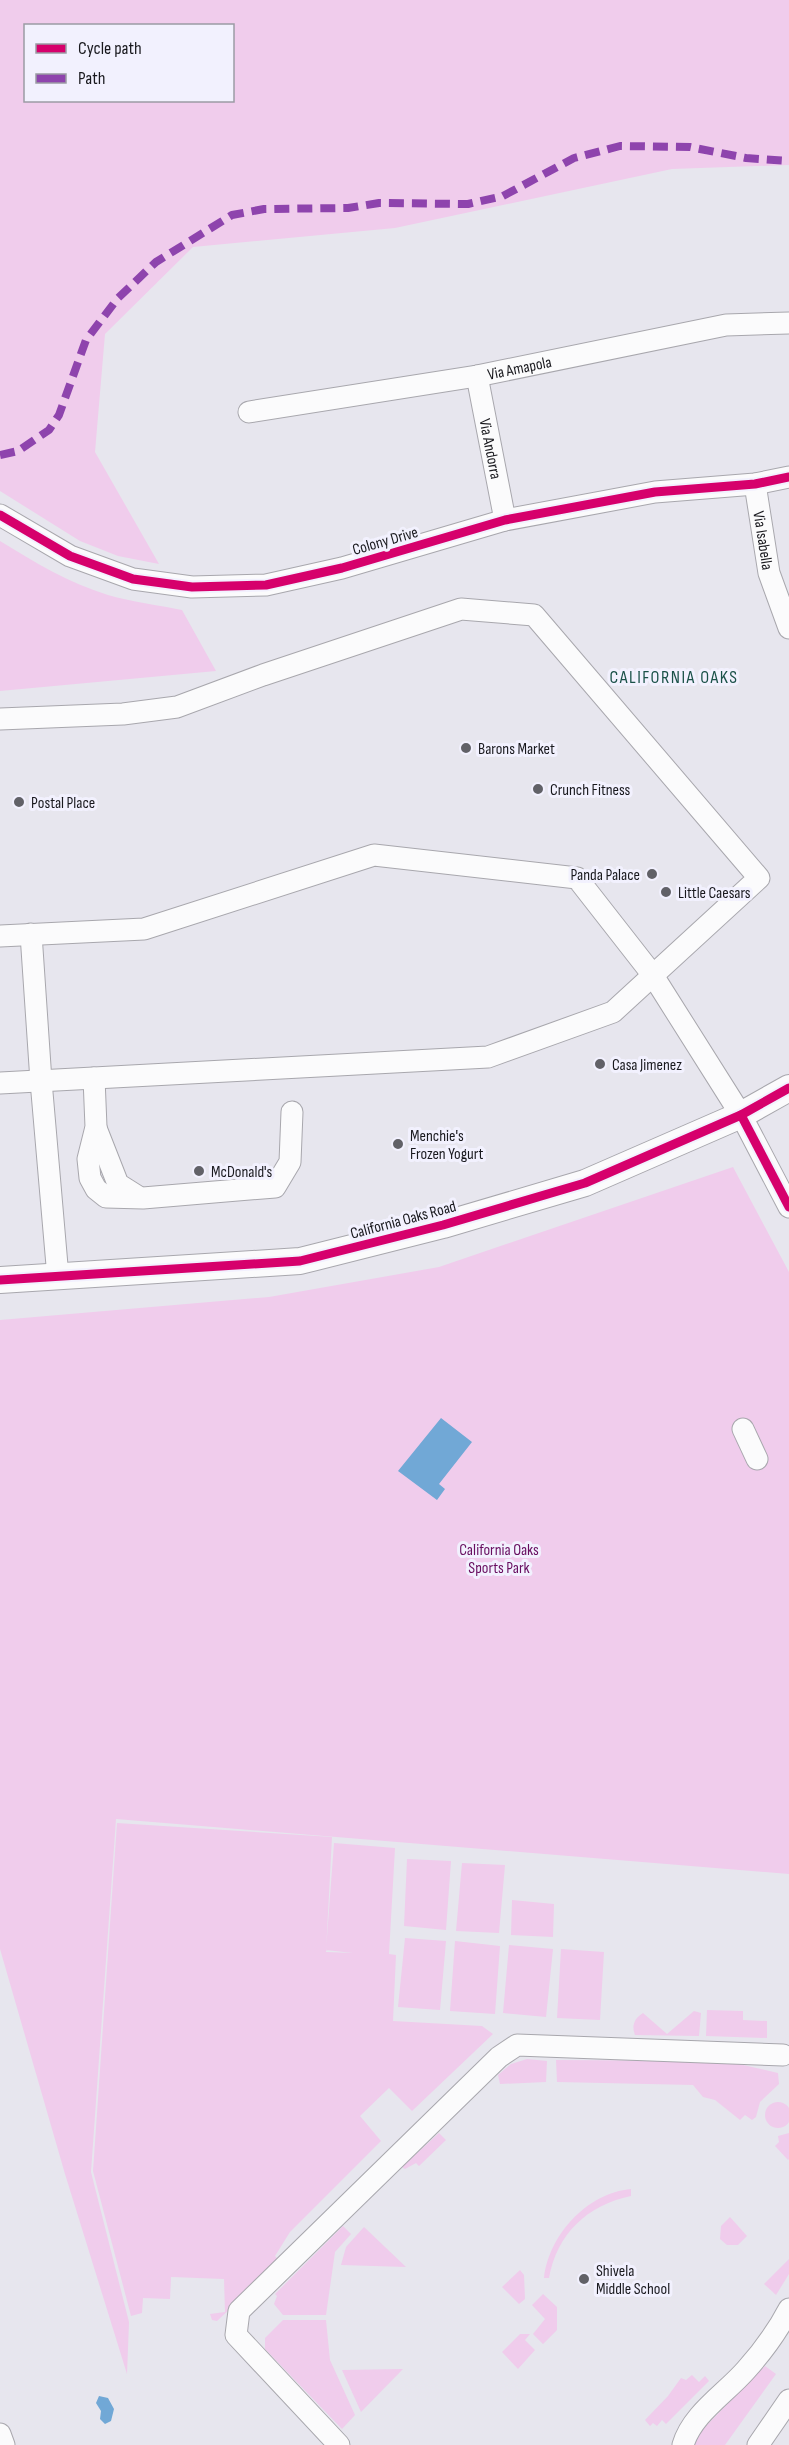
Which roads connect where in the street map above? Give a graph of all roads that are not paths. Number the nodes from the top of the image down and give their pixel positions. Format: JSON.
{"nodes":[{"id":1,"x":789,"y":323,"type":"edge"},
{"id":2,"x":477,"y":376,"type":"junction"},
{"id":3,"x":249,"y":412,"type":"dead end"},
{"id":4,"x":789,"y":477,"type":"edge"},
{"id":5,"x":755,"y":484,"type":"junction"},
{"id":6,"x":0,"y":515,"type":"edge"},
{"id":7,"x":505,"y":520,"type":"junction"},
{"id":8,"x":789,"y":628,"type":"edge"},
{"id":9,"x":0,"y":719,"type":"edge"},
{"id":10,"x":31,"y":934,"type":"junction"},
{"id":11,"x":0,"y":936,"type":"edge"},
{"id":12,"x":652,"y":974,"type":"junction"},
{"id":13,"x":94,"y":1078,"type":"junction"},
{"id":14,"x":41,"y":1081,"type":"junction"},
{"id":15,"x":0,"y":1083,"type":"edge"},
{"id":16,"x":789,"y":1088,"type":"edge"},
{"id":17,"x":292,"y":1112,"type":"dead end"},
{"id":18,"x":741,"y":1115,"type":"junction"},
{"id":19,"x":789,"y":1207,"type":"edge"},
{"id":20,"x":58,"y":1277,"type":"junction"},
{"id":21,"x":0,"y":1280,"type":"edge"},
{"id":22,"x":743,"y":1428,"type":"dead end"},
{"id":23,"x":757,"y":1459,"type":"dead end"},
{"id":24,"x":783,"y":2055,"type":"dead end"},
{"id":25,"x":789,"y":2309,"type":"edge"},
{"id":26,"x":789,"y":2400,"type":"edge"},
{"id":27,"x":0,"y":2434,"type":"edge"},
{"id":28,"x":4,"y":2445,"type":"edge"},
{"id":29,"x":339,"y":2445,"type":"edge"},
{"id":30,"x":683,"y":2445,"type":"edge"},
{"id":31,"x":758,"y":2445,"type":"edge"}],
"edges":[{"from":1,"to":2,"type":"street","name":"Via Amapola"},
{"from":2,"to":3,"type":"street","name":"Via Amapola"},
{"from":2,"to":7,"type":"street","name":"Via Andorra"},
{"from":4,"to":5,"type":"street","name":"Colony Drive"},
{"from":5,"to":7,"type":"street","name":"Colony Drive"},
{"from":5,"to":8,"type":"street","name":"Via Isabella"},
{"from":6,"to":7,"type":"street","name":"Colony Drive"},
{"from":9,"to":12,"type":"street"},
{"from":10,"to":11,"type":"street"},
{"from":10,"to":12,"type":"street"},
{"from":10,"to":14,"type":"street"},
{"from":12,"to":13,"type":"street"},
{"from":12,"to":18,"type":"street"},
{"from":13,"to":14,"type":"street"},
{"from":13,"to":17,"type":"street"},
{"from":14,"to":15,"type":"street"},
{"from":14,"to":20,"type":"street"},
{"from":16,"to":18,"type":"main road","name":"California Oaks Road"},
{"from":18,"to":19,"type":"street"},
{"from":18,"to":20,"type":"main road","name":"California Oaks Road"},
{"from":20,"to":21,"type":"main road","name":"California Oaks Road"},
{"from":22,"to":23,"type":"street"},
{"from":24,"to":29,"type":"street"},
{"from":25,"to":30,"type":"street"},
{"from":26,"to":31,"type":"street"},
{"from":27,"to":28,"type":"street"}]}
